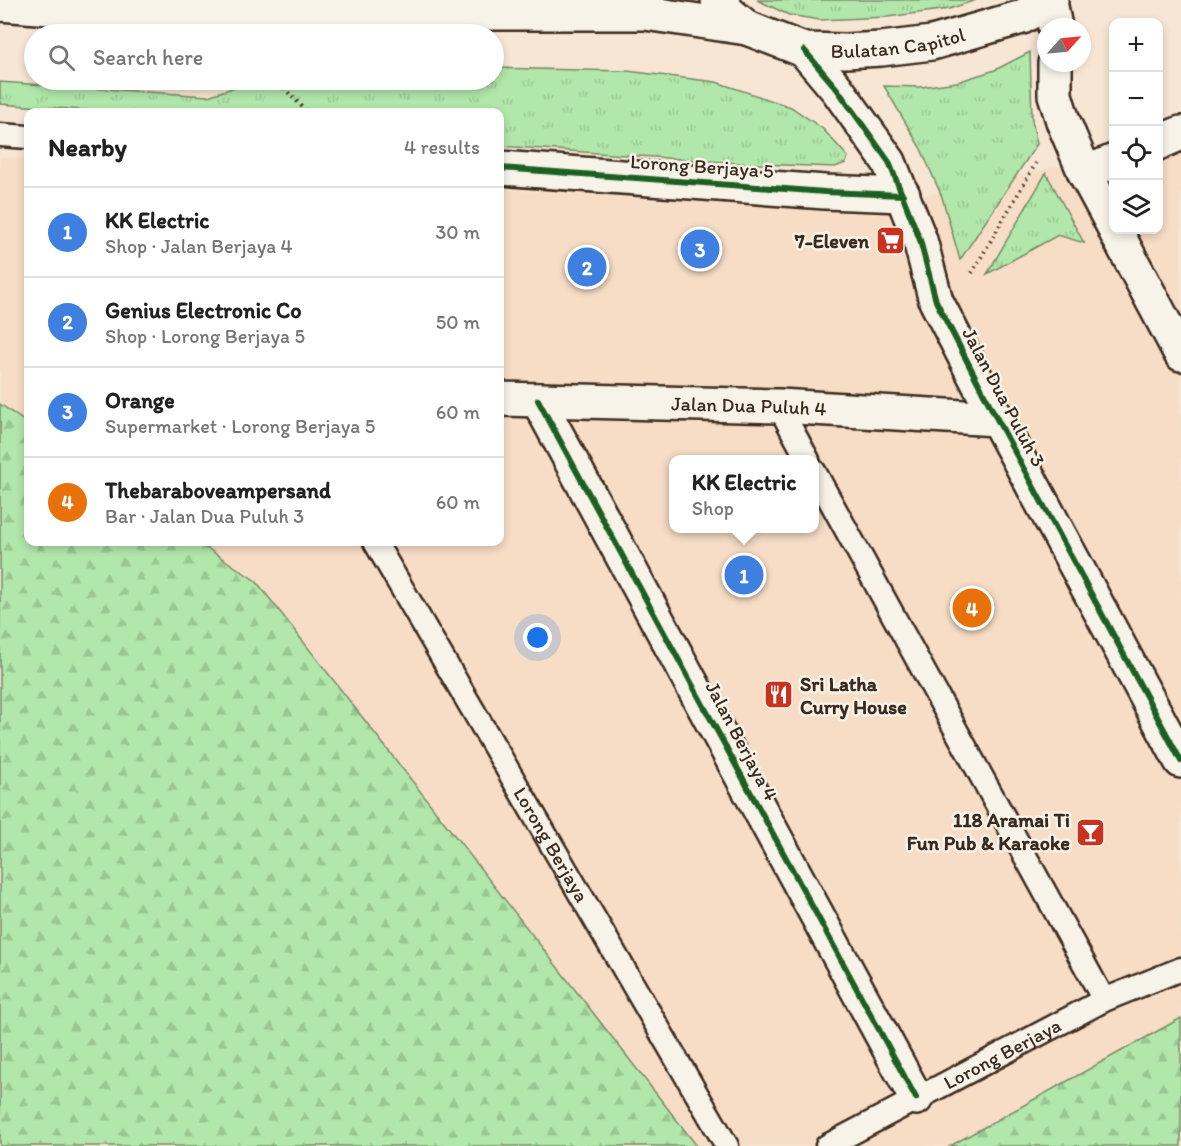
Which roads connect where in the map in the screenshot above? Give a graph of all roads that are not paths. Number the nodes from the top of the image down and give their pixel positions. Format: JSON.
{"nodes":[{"id":1,"x":718,"y":0,"type":"edge"},
{"id":2,"x":0,"y":4,"type":"edge"},
{"id":3,"x":1052,"y":9,"type":"edge"},
{"id":4,"x":747,"y":28,"type":"junction"},
{"id":5,"x":804,"y":50,"type":"junction"},
{"id":6,"x":1055,"y":72,"type":"edge"},
{"id":7,"x":1181,"y":133,"type":"edge"},
{"id":8,"x":0,"y":135,"type":"edge"},
{"id":9,"x":24,"y":137,"type":"edge"},
{"id":10,"x":1163,"y":140,"type":"edge"},
{"id":11,"x":1099,"y":167,"type":"edge"},
{"id":12,"x":504,"y":168,"type":"edge"},
{"id":13,"x":903,"y":195,"type":"junction"},
{"id":14,"x":1109,"y":208,"type":"edge"},
{"id":15,"x":1117,"y":234,"type":"edge"},
{"id":16,"x":1181,"y":354,"type":"edge"},
{"id":17,"x":504,"y":399,"type":"edge"},
{"id":18,"x":538,"y":400,"type":"junction"},
{"id":19,"x":779,"y":406,"type":"junction"},
{"id":20,"x":997,"y":419,"type":"junction"},
{"id":21,"x":806,"y":455,"type":"edge"},
{"id":22,"x":819,"y":480,"type":"edge"},
{"id":23,"x":377,"y":546,"type":"edge"},
{"id":24,"x":1181,"y":761,"type":"edge"},
{"id":25,"x":1181,"y":969,"type":"edge"},
{"id":26,"x":1104,"y":1000,"type":"junction"},
{"id":27,"x":916,"y":1098,"type":"junction"},
{"id":28,"x":727,"y":1146,"type":"edge"},
{"id":29,"x":827,"y":1146,"type":"edge"}],
"edges":[{"from":1,"to":4,"type":"street","name":"Bulatan Capitol"},
{"from":2,"to":4,"type":"street"},
{"from":3,"to":5,"type":"street","name":"Bulatan Capitol"},
{"from":4,"to":5,"type":"street","name":"Bulatan Capitol"},
{"from":5,"to":13,"type":"street","name":"Jalan Dua Puluh 3"},
{"from":6,"to":11,"type":"street"},
{"from":7,"to":10,"type":"street"},
{"from":8,"to":9,"type":"lane"},
{"from":11,"to":14,"type":"street"},
{"from":12,"to":13,"type":"street","name":"Lorong Berjaya 5"},
{"from":13,"to":20,"type":"street","name":"Jalan Dua Puluh 3"},
{"from":15,"to":16,"type":"street"},
{"from":17,"to":18,"type":"street","name":"Jalan Dua Puluh 4"},
{"from":18,"to":19,"type":"street","name":"Jalan Dua Puluh 4"},
{"from":18,"to":27,"type":"street","name":"Jalan Berjaya 4"},
{"from":19,"to":20,"type":"street","name":"Jalan Dua Puluh 4"},
{"from":19,"to":21,"type":"lane"},
{"from":20,"to":24,"type":"street","name":"Jalan Dua Puluh 3"},
{"from":22,"to":26,"type":"lane"},
{"from":23,"to":28,"type":"lane","name":"Lorong Berjaya"},
{"from":25,"to":26,"type":"lane","name":"Lorong Berjaya"},
{"from":26,"to":27,"type":"lane","name":"Lorong Berjaya"},
{"from":27,"to":29,"type":"lane","name":"Lorong Berjaya"}]}
